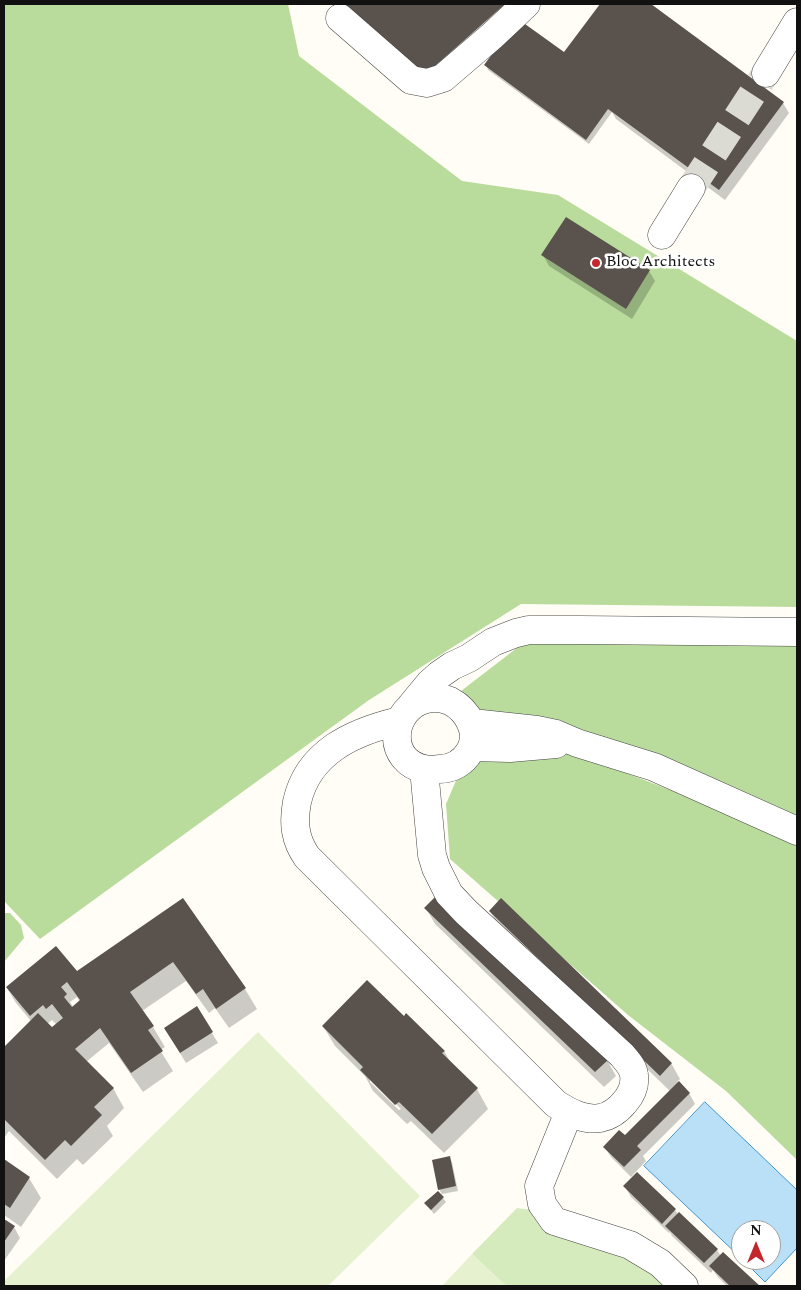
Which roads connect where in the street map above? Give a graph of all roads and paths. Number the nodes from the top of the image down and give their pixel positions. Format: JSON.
{"nodes":[{"id":1,"x":526,"y":4,"type":"edge"},
{"id":2,"x":340,"y":18,"type":"dead end"},
{"id":3,"x":797,"y":22,"type":"edge"},
{"id":4,"x":766,"y":73,"type":"tunnel mouth"},
{"id":5,"x":691,"y":188,"type":"tunnel mouth"},
{"id":6,"x":662,"y":235,"type":"dead end"},
{"id":7,"x":797,"y":632,"type":"edge"},
{"id":8,"x":469,"y":658,"type":"junction"},
{"id":9,"x":448,"y":700,"type":"junction"},
{"id":10,"x":405,"y":714,"type":"junction"},
{"id":11,"x":472,"y":735,"type":"junction"},
{"id":12,"x":436,"y":769,"type":"junction"},
{"id":13,"x":797,"y":832,"type":"edge"},
{"id":14,"x":569,"y":1112,"type":"junction"},
{"id":15,"x":684,"y":1286,"type":"edge"}],
"edges":[{"from":1,"to":2,"type":"street"},
{"from":3,"to":4,"type":"street"},
{"from":5,"to":6,"type":"street"},
{"from":7,"to":8,"type":"street"},
{"from":8,"to":9,"type":"street"},
{"from":8,"to":10,"type":"street"},
{"from":9,"to":10,"type":"street"},
{"from":9,"to":11,"type":"street"},
{"from":10,"to":12,"type":"street"},
{"from":10,"to":14,"type":"street"},
{"from":11,"to":12,"type":"street"},
{"from":11,"to":13,"type":"street"},
{"from":12,"to":14,"type":"street"},
{"from":14,"to":15,"type":"street"}]}
